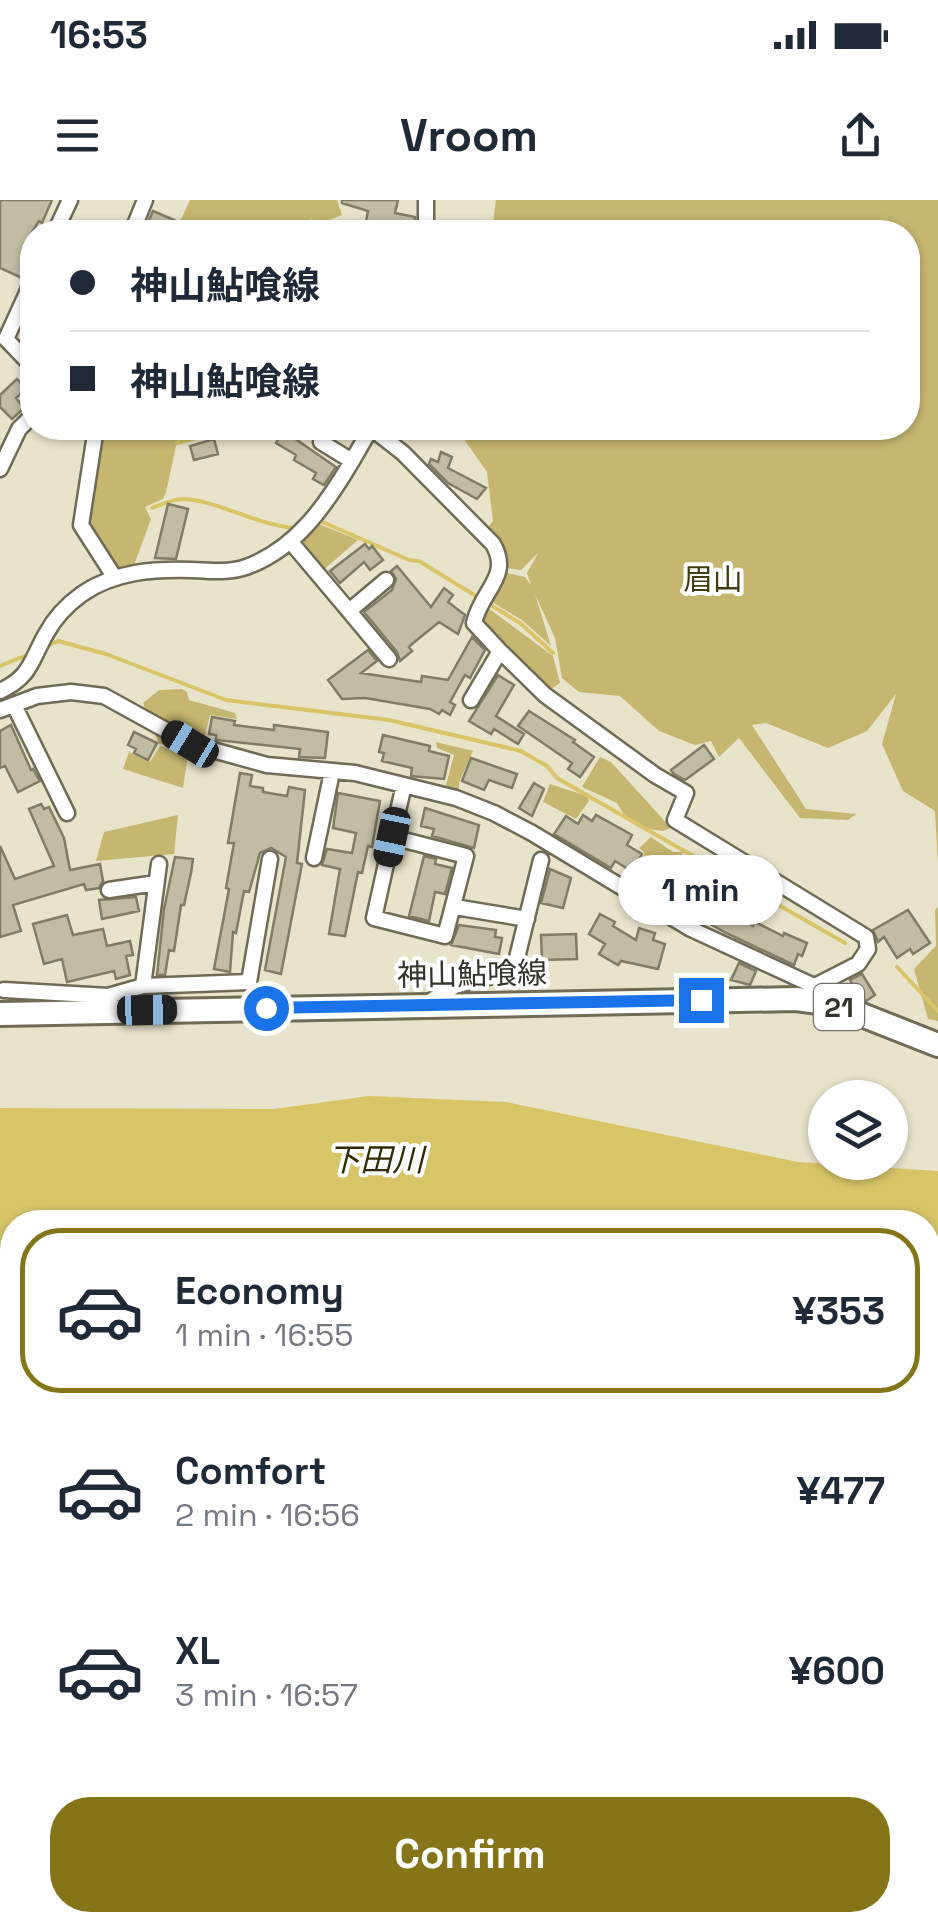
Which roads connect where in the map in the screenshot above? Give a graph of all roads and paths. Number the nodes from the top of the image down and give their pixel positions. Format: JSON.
{"nodes":[{"id":1,"x":20,"y":305,"type":"edge"},
{"id":2,"x":2,"y":339,"type":"edge"},
{"id":3,"x":20,"y":427,"type":"edge"},
{"id":4,"x":94,"y":440,"type":"edge"},
{"id":5,"x":364,"y":440,"type":"edge"},
{"id":6,"x":386,"y":440,"type":"edge"},
{"id":7,"x":321,"y":442,"type":"dead end"},
{"id":8,"x":352,"y":462,"type":"junction"},
{"id":9,"x":0,"y":469,"type":"edge"},
{"id":10,"x":290,"y":541,"type":"junction"},
{"id":11,"x":115,"y":578,"type":"junction"},
{"id":12,"x":386,"y":580,"type":"dead end"},
{"id":13,"x":349,"y":611,"type":"junction"},
{"id":14,"x":500,"y":650,"type":"junction"},
{"id":15,"x":389,"y":660,"type":"dead end"},
{"id":16,"x":0,"y":691,"type":"edge"},
{"id":17,"x":472,"y":700,"type":"dead end"},
{"id":18,"x":7,"y":707,"type":"edge"},
{"id":19,"x":332,"y":772,"type":"junction"},
{"id":20,"x":404,"y":786,"type":"junction"},
{"id":21,"x":67,"y":813,"type":"dead end"},
{"id":22,"x":392,"y":837,"type":"junction"},
{"id":23,"x":270,"y":858,"type":"dead end"},
{"id":24,"x":314,"y":858,"type":"dead end"},
{"id":25,"x":542,"y":860,"type":"dead end"},
{"id":26,"x":159,"y":864,"type":"dead end"},
{"id":27,"x":156,"y":883,"type":"junction"},
{"id":28,"x":109,"y":890,"type":"dead end"},
{"id":29,"x":454,"y":907,"type":"junction"},
{"id":30,"x":527,"y":919,"type":"junction"},
{"id":31,"x":143,"y":986,"type":"junction"},
{"id":32,"x":814,"y":986,"type":"junction"},
{"id":33,"x":4,"y":990,"type":"dead end"},
{"id":34,"x":108,"y":1004,"type":"junction"},
{"id":35,"x":834,"y":1004,"type":"junction"},
{"id":36,"x":425,"y":1005,"type":"junction"},
{"id":37,"x":0,"y":1014,"type":"edge"},
{"id":38,"x":935,"y":1044,"type":"edge"}],
"edges":[{"from":1,"to":2,"type":"street"},
{"from":3,"to":9,"type":"street"},
{"from":4,"to":11,"type":"street"},
{"from":5,"to":8,"type":"street"},
{"from":6,"to":14,"type":"street"},
{"from":7,"to":8,"type":"street"},
{"from":8,"to":10,"type":"street"},
{"from":10,"to":11,"type":"street"},
{"from":10,"to":13,"type":"street"},
{"from":11,"to":16,"type":"street"},
{"from":12,"to":13,"type":"street"},
{"from":13,"to":15,"type":"street"},
{"from":14,"to":17,"type":"street"},
{"from":14,"to":32,"type":"street"},
{"from":18,"to":19,"type":"street"},
{"from":18,"to":21,"type":"street"},
{"from":19,"to":20,"type":"street"},
{"from":19,"to":24,"type":"street"},
{"from":20,"to":22,"type":"street"},
{"from":20,"to":32,"type":"street"},
{"from":22,"to":29,"type":"street"},
{"from":22,"to":29,"type":"street"},
{"from":23,"to":31,"type":"street"},
{"from":25,"to":30,"type":"street"},
{"from":26,"to":27,"type":"street"},
{"from":27,"to":28,"type":"street"},
{"from":27,"to":31,"type":"street"},
{"from":29,"to":30,"type":"street"},
{"from":30,"to":36,"type":"street"},
{"from":31,"to":34,"type":"street"},
{"from":32,"to":35,"type":"street"},
{"from":33,"to":34,"type":"street"},
{"from":34,"to":36,"type":"main road","name":"神山鮎喰線","number":"21"},
{"from":34,"to":37,"type":"main road","name":"神山鮎喰線","number":"21"},
{"from":35,"to":36,"type":"main road","name":"神山鮎喰線","number":"21"},
{"from":35,"to":38,"type":"main road","name":"神山鮎喰線","number":"21"}]}
